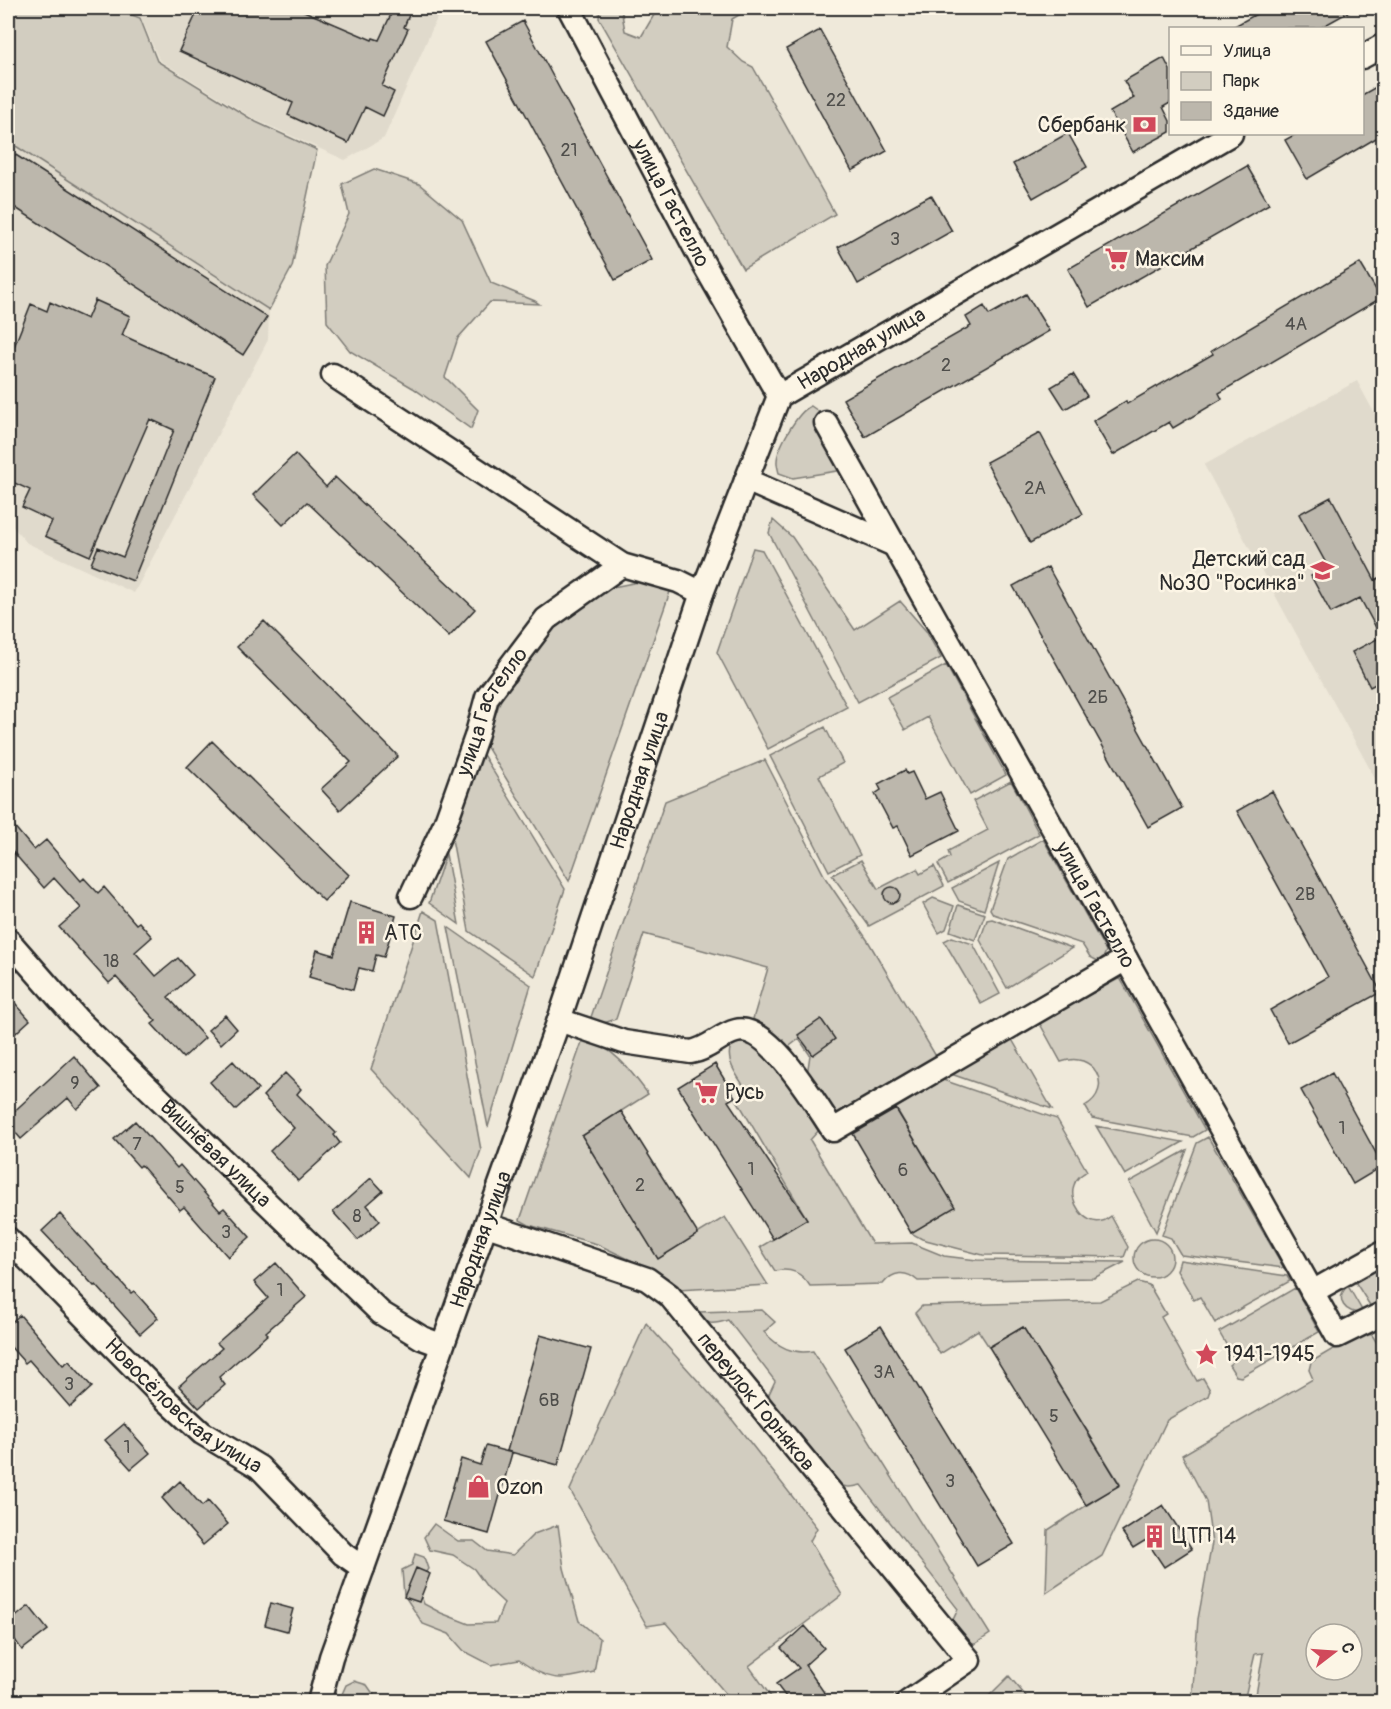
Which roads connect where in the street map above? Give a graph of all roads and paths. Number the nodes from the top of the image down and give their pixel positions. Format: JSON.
{"nodes":[{"id":1,"x":569,"y":8,"type":"edge"},
{"id":2,"x":1383,"y":45,"type":"edge"},
{"id":3,"x":1364,"y":56,"type":"edge"},
{"id":4,"x":1229,"y":135,"type":"edge"},
{"id":5,"x":333,"y":375,"type":"dead end"},
{"id":6,"x":779,"y":396,"type":"junction"},
{"id":7,"x":826,"y":423,"type":"dead end"},
{"id":8,"x":746,"y":480,"type":"junction"},
{"id":9,"x":894,"y":545,"type":"junction"},
{"id":10,"x":621,"y":565,"type":"junction"},
{"id":11,"x":702,"y":593,"type":"junction"},
{"id":12,"x":411,"y":896,"type":"dead end"},
{"id":13,"x":8,"y":940,"type":"edge"},
{"id":14,"x":1126,"y":958,"type":"junction"},
{"id":15,"x":559,"y":1020,"type":"junction"},
{"id":16,"x":487,"y":1225,"type":"junction"},
{"id":17,"x":8,"y":1239,"type":"edge"},
{"id":18,"x":1383,"y":1252,"type":"edge"},
{"id":19,"x":1312,"y":1292,"type":"junction"},
{"id":20,"x":1380,"y":1323,"type":"edge"},
{"id":21,"x":441,"y":1345,"type":"junction"},
{"id":22,"x":363,"y":1568,"type":"junction"},
{"id":23,"x":331,"y":1657,"type":"junction"},
{"id":24,"x":310,"y":1701,"type":"edge"},
{"id":25,"x":319,"y":1701,"type":"edge"},
{"id":26,"x":908,"y":1701,"type":"edge"}],
"edges":[{"from":1,"to":6,"type":"street","name":"улица Гастелло"},
{"from":2,"to":3,"type":"street"},
{"from":4,"to":6,"type":"street","name":"Народная улица"},
{"from":5,"to":10,"type":"street"},
{"from":6,"to":8,"type":"street","name":"Народная улица"},
{"from":7,"to":9,"type":"street","name":"улица Гастелло"},
{"from":8,"to":9,"type":"street"},
{"from":8,"to":11,"type":"street","name":"Народная улица"},
{"from":9,"to":14,"type":"street","name":"улица Гастелло"},
{"from":10,"to":11,"type":"street"},
{"from":10,"to":12,"type":"street","name":"улица Гастелло"},
{"from":11,"to":15,"type":"street","name":"Народная улица"},
{"from":13,"to":21,"type":"street","name":"Вишнёвая улица"},
{"from":14,"to":15,"type":"street"},
{"from":14,"to":19,"type":"street","name":"улица Гастелло"},
{"from":15,"to":16,"type":"street","name":"Народная улица"},
{"from":16,"to":21,"type":"street","name":"Народная улица"},
{"from":16,"to":26,"type":"street","name":"переулок Горняков"},
{"from":17,"to":22,"type":"street","name":"Новосёловская улица"},
{"from":18,"to":19,"type":"street"},
{"from":19,"to":20,"type":"street","name":"улица Гастелло"},
{"from":21,"to":22,"type":"street","name":"Народная улица"},
{"from":22,"to":23,"type":"street","name":"Народная улица"},
{"from":23,"to":24,"type":"street"},
{"from":23,"to":25,"type":"street"}]}
